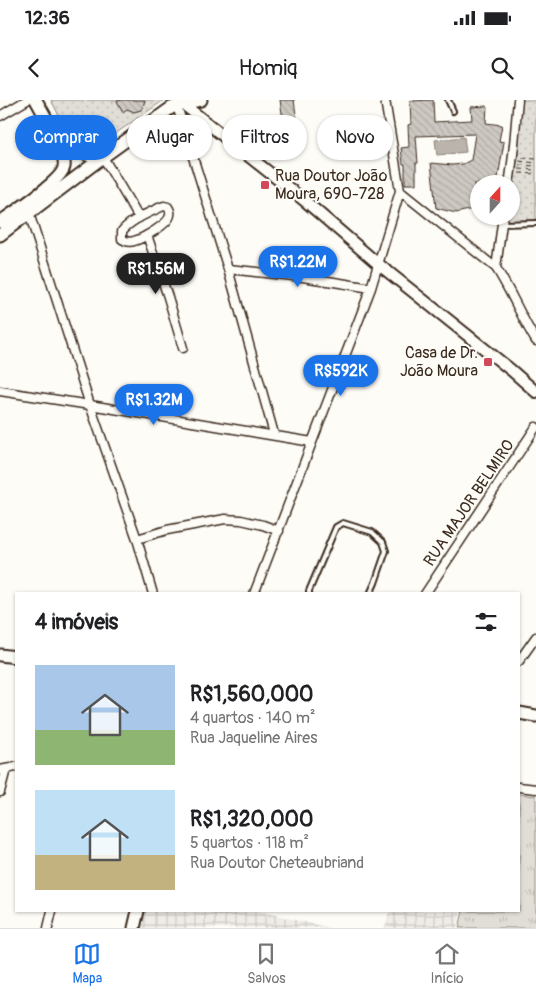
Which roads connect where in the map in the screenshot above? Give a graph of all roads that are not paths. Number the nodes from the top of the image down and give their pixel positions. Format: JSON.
{"nodes":[{"id":1,"x":27,"y":100,"type":"edge"},
{"id":2,"x":36,"y":100,"type":"edge"},
{"id":3,"x":201,"y":100,"type":"edge"},
{"id":4,"x":385,"y":100,"type":"edge"},
{"id":5,"x":448,"y":100,"type":"edge"},
{"id":6,"x":518,"y":100,"type":"edge"},
{"id":7,"x":177,"y":105,"type":"edge"},
{"id":8,"x":453,"y":111,"type":"dead end"},
{"id":9,"x":44,"y":115,"type":"edge"},
{"id":10,"x":0,"y":116,"type":"edge"},
{"id":11,"x":117,"y":148,"type":"edge"},
{"id":12,"x":64,"y":160,"type":"edge"},
{"id":13,"x":100,"y":160,"type":"edge"},
{"id":14,"x":102,"y":160,"type":"edge"},
{"id":15,"x":511,"y":175,"type":"edge"},
{"id":16,"x":400,"y":191,"type":"junction"},
{"id":17,"x":29,"y":213,"type":"junction"},
{"id":18,"x":139,"y":218,"type":"junction"},
{"id":19,"x":0,"y":222,"type":"edge"},
{"id":20,"x":520,"y":222,"type":"edge"},
{"id":21,"x":536,"y":223,"type":"edge"},
{"id":22,"x":502,"y":225,"type":"edge"},
{"id":23,"x":0,"y":235,"type":"edge"},
{"id":24,"x":147,"y":235,"type":"junction"},
{"id":25,"x":377,"y":263,"type":"junction"},
{"id":26,"x":496,"y":268,"type":"junction"},
{"id":27,"x":228,"y":269,"type":"junction"},
{"id":28,"x":371,"y":288,"type":"junction"},
{"id":29,"x":536,"y":341,"type":"edge"},
{"id":30,"x":183,"y":348,"type":"dead end"},
{"id":31,"x":0,"y":391,"type":"edge"},
{"id":32,"x":536,"y":392,"type":"edge"},
{"id":33,"x":90,"y":405,"type":"junction"},
{"id":34,"x":536,"y":427,"type":"edge"},
{"id":35,"x":274,"y":434,"type":"junction"},
{"id":36,"x":312,"y":442,"type":"junction"},
{"id":37,"x":279,"y":530,"type":"junction"},
{"id":38,"x":137,"y":540,"type":"junction"},
{"id":39,"x":152,"y":592,"type":"edge"},
{"id":40,"x":255,"y":592,"type":"edge"},
{"id":41,"x":309,"y":592,"type":"edge"},
{"id":42,"x":371,"y":592,"type":"edge"},
{"id":43,"x":426,"y":592,"type":"edge"},
{"id":44,"x":536,"y":637,"type":"edge"},
{"id":45,"x":0,"y":655,"type":"edge"},
{"id":46,"x":15,"y":657,"type":"edge"},
{"id":47,"x":520,"y":660,"type":"edge"},
{"id":48,"x":520,"y":713,"type":"edge"},
{"id":49,"x":536,"y":716,"type":"edge"},
{"id":50,"x":15,"y":766,"type":"edge"},
{"id":51,"x":3,"y":770,"type":"edge"},
{"id":52,"x":520,"y":787,"type":"edge"},
{"id":53,"x":536,"y":789,"type":"edge"},
{"id":54,"x":0,"y":792,"type":"edge"},
{"id":55,"x":52,"y":912,"type":"edge"},
{"id":56,"x":138,"y":912,"type":"edge"},
{"id":57,"x":48,"y":928,"type":"edge"},
{"id":58,"x":134,"y":928,"type":"edge"}],
"edges":[{"from":1,"to":10,"type":"street"},
{"from":2,"to":9,"type":"main road"},
{"from":3,"to":7,"type":"main road"},
{"from":4,"to":16,"type":"street"},
{"from":5,"to":8,"type":"lane"},
{"from":6,"to":15,"type":"street"},
{"from":7,"to":11,"type":"main road"},
{"from":7,"to":25,"type":"main road"},
{"from":7,"to":27,"type":"street"},
{"from":12,"to":19,"type":"main road"},
{"from":13,"to":17,"type":"main road"},
{"from":14,"to":18,"type":"street"},
{"from":16,"to":25,"type":"street"},
{"from":16,"to":26,"type":"street"},
{"from":17,"to":23,"type":"main road"},
{"from":17,"to":33,"type":"street"},
{"from":18,"to":24,"type":"street"},
{"from":18,"to":24,"type":"street"},
{"from":20,"to":21,"type":"lane"},
{"from":22,"to":26,"type":"street"},
{"from":24,"to":30,"type":"street"},
{"from":25,"to":28,"type":"street"},
{"from":25,"to":32,"type":"main road"},
{"from":26,"to":29,"type":"street"},
{"from":27,"to":28,"type":"street"},
{"from":27,"to":35,"type":"street"},
{"from":28,"to":36,"type":"street"},
{"from":31,"to":33,"type":"street"},
{"from":33,"to":35,"type":"street"},
{"from":33,"to":38,"type":"street"},
{"from":34,"to":43,"type":"street","name":"RUA MAJOR BELMIRO"},
{"from":35,"to":36,"type":"street"},
{"from":36,"to":37,"type":"street"},
{"from":37,"to":38,"type":"street"},
{"from":37,"to":40,"type":"street"},
{"from":38,"to":39,"type":"street"},
{"from":41,"to":42,"type":"lane"},
{"from":44,"to":47,"type":"street"},
{"from":45,"to":46,"type":"main road"},
{"from":48,"to":49,"type":"main road"},
{"from":50,"to":51,"type":"street"},
{"from":51,"to":54,"type":"street"},
{"from":52,"to":53,"type":"street"},
{"from":55,"to":57,"type":"street"},
{"from":56,"to":58,"type":"main road"}]}
